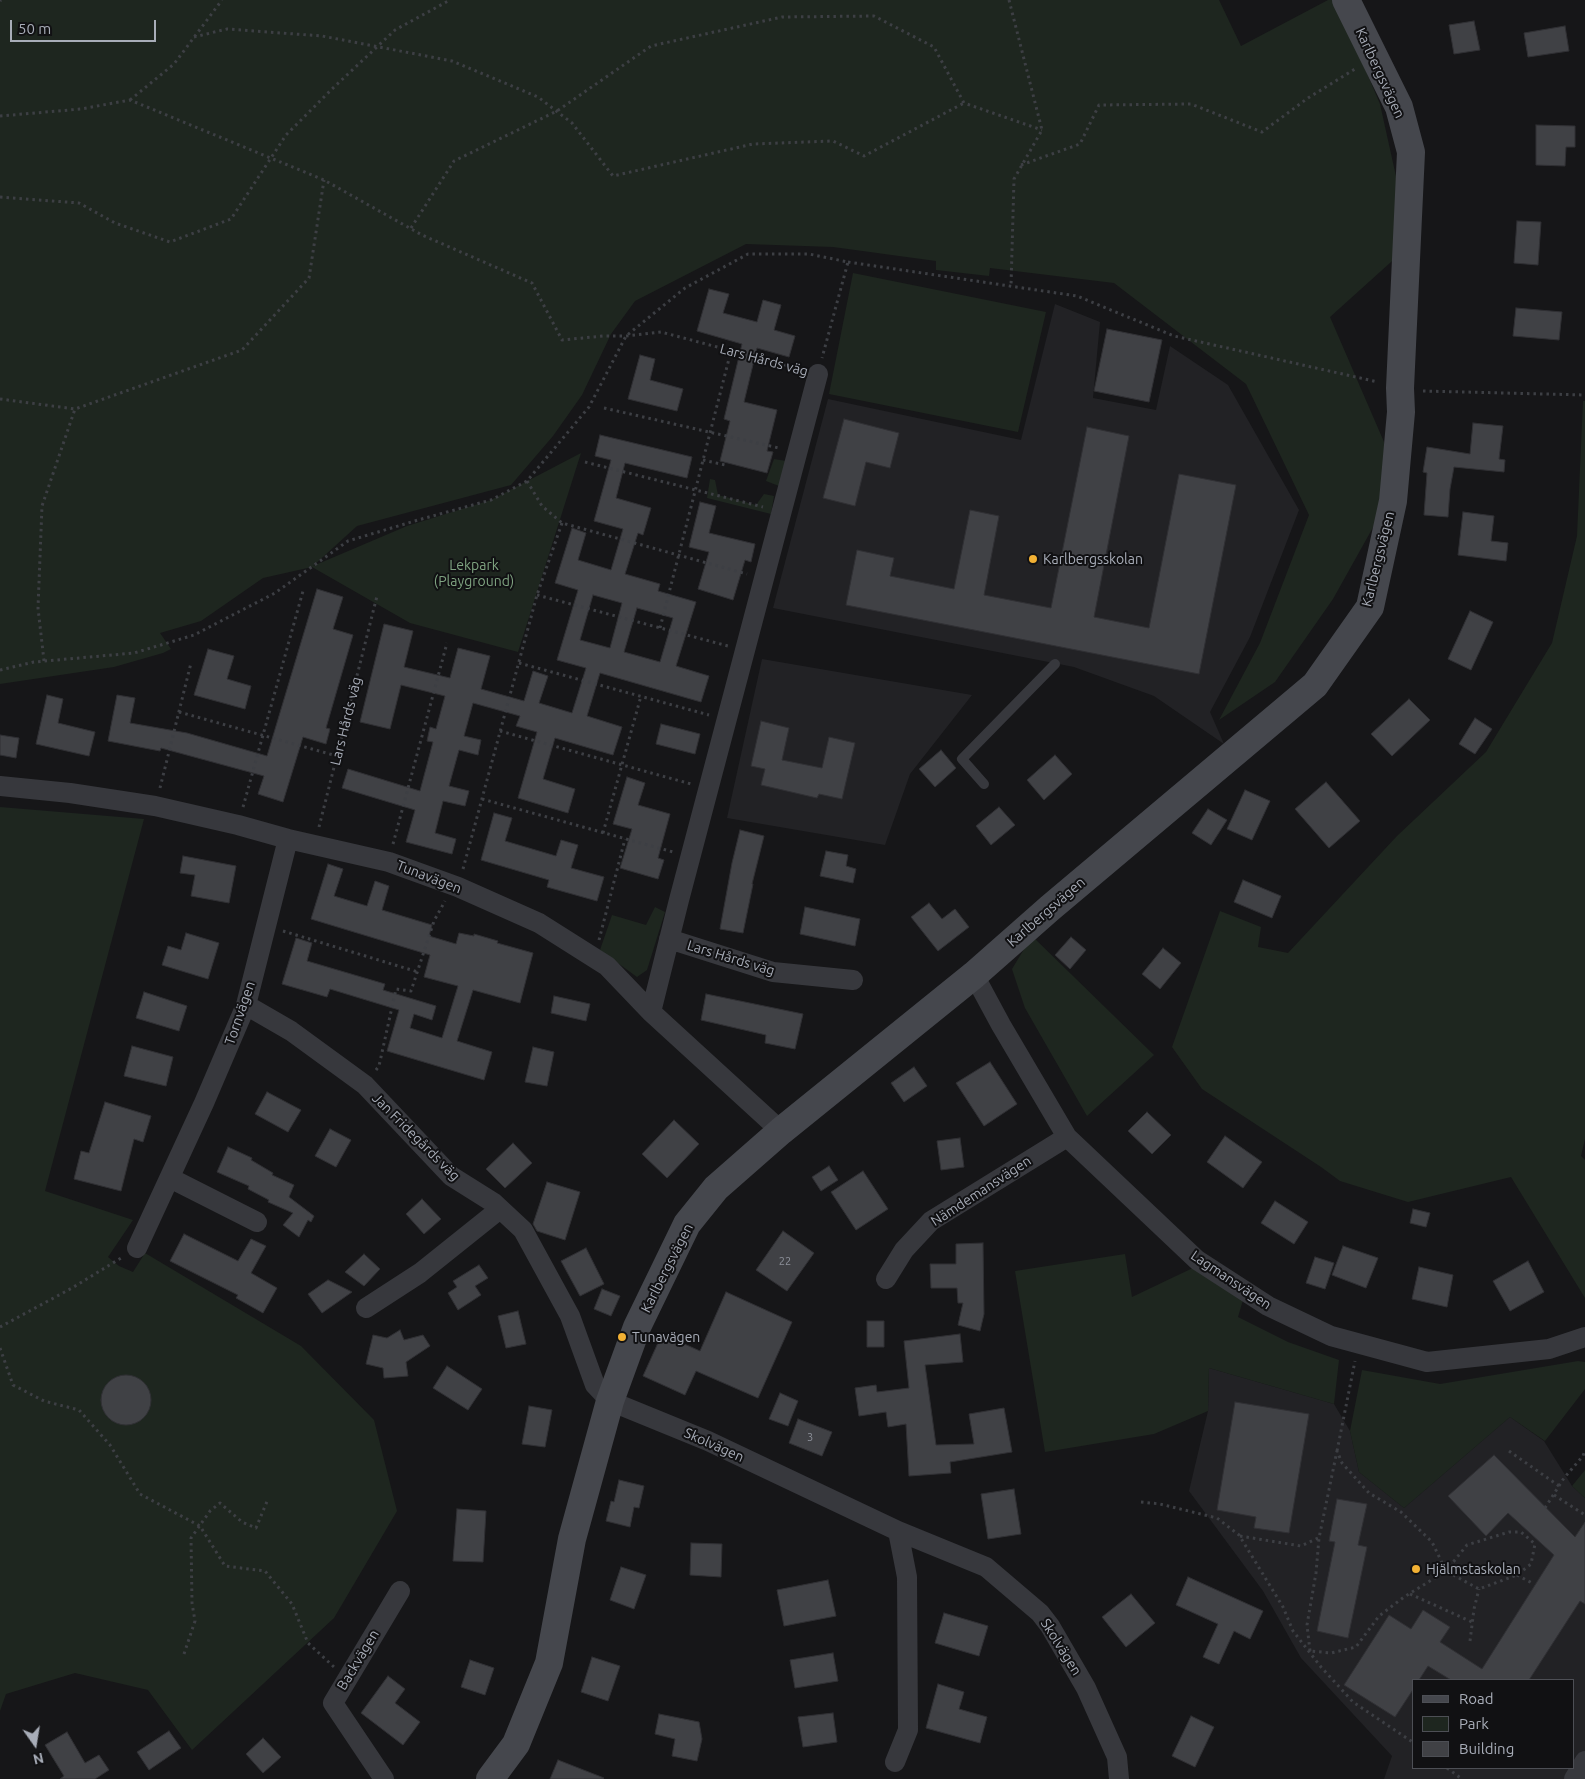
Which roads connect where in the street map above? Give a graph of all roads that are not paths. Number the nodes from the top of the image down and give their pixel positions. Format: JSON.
{"nodes":[{"id":1,"x":1346,"y":0,"type":"edge"},
{"id":2,"x":818,"y":374,"type":"road end"},
{"id":3,"x":1055,"y":664,"type":"dead end"},
{"id":4,"x":984,"y":784,"type":"dead end"},
{"id":5,"x":0,"y":786,"type":"edge"},
{"id":6,"x":288,"y":839,"type":"junction"},
{"id":7,"x":668,"y":939,"type":"junction"},
{"id":8,"x":974,"y":975,"type":"junction"},
{"id":9,"x":853,"y":980,"type":"dead end"},
{"id":10,"x":246,"y":1005,"type":"junction"},
{"id":11,"x":651,"y":1012,"type":"junction"},
{"id":12,"x":781,"y":1131,"type":"junction"},
{"id":13,"x":1067,"y":1137,"type":"junction"},
{"id":14,"x":170,"y":1178,"type":"junction"},
{"id":15,"x":500,"y":1209,"type":"junction"},
{"id":16,"x":257,"y":1222,"type":"dead end"},
{"id":17,"x":138,"y":1248,"type":"road end"},
{"id":18,"x":886,"y":1279,"type":"dead end"},
{"id":19,"x":366,"y":1308,"type":"dead end"},
{"id":20,"x":1585,"y":1336,"type":"edge"},
{"id":21,"x":610,"y":1401,"type":"junction"},
{"id":22,"x":898,"y":1531,"type":"junction"},
{"id":23,"x":400,"y":1591,"type":"dead end"},
{"id":24,"x":1585,"y":1760,"type":"edge"},
{"id":25,"x":895,"y":1762,"type":"dead end"},
{"id":26,"x":384,"y":1779,"type":"edge"},
{"id":27,"x":490,"y":1779,"type":"edge"},
{"id":28,"x":1119,"y":1779,"type":"edge"},
{"id":29,"x":1574,"y":1779,"type":"edge"}],
"edges":[{"from":1,"to":8,"type":"street","name":"Karlbergsvägen"},
{"from":2,"to":7,"type":"street","name":"Lars Hårds väg"},
{"from":3,"to":4,"type":"lane"},
{"from":5,"to":6,"type":"street","name":"Tunavägen"},
{"from":6,"to":10,"type":"street","name":"Tornvägen"},
{"from":6,"to":11,"type":"street","name":"Tunavägen"},
{"from":7,"to":9,"type":"street","name":"Lars Hårds väg"},
{"from":7,"to":11,"type":"street","name":"Lars Hårds väg"},
{"from":8,"to":12,"type":"street","name":"Karlbergsvägen"},
{"from":8,"to":13,"type":"street","name":"Lagmansvägen"},
{"from":10,"to":14,"type":"street","name":"Tornvägen"},
{"from":10,"to":15,"type":"street","name":"Jan Fridegårds väg"},
{"from":11,"to":12,"type":"street","name":"Tunavägen"},
{"from":12,"to":21,"type":"street","name":"Karlbergsvägen"},
{"from":13,"to":18,"type":"street","name":"Nämdemansvägen"},
{"from":13,"to":20,"type":"street","name":"Lagmansvägen"},
{"from":14,"to":16,"type":"street"},
{"from":14,"to":17,"type":"street","name":"Tornvägen"},
{"from":15,"to":19,"type":"street"},
{"from":15,"to":21,"type":"street","name":"Jan Fridegårds väg"},
{"from":21,"to":22,"type":"street","name":"Skolvägen"},
{"from":21,"to":27,"type":"street","name":"Karlbergsvägen"},
{"from":22,"to":25,"type":"street"},
{"from":22,"to":28,"type":"street","name":"Skolvägen"},
{"from":23,"to":26,"type":"street","name":"Backvägen"},
{"from":24,"to":29,"type":"street"}]}
